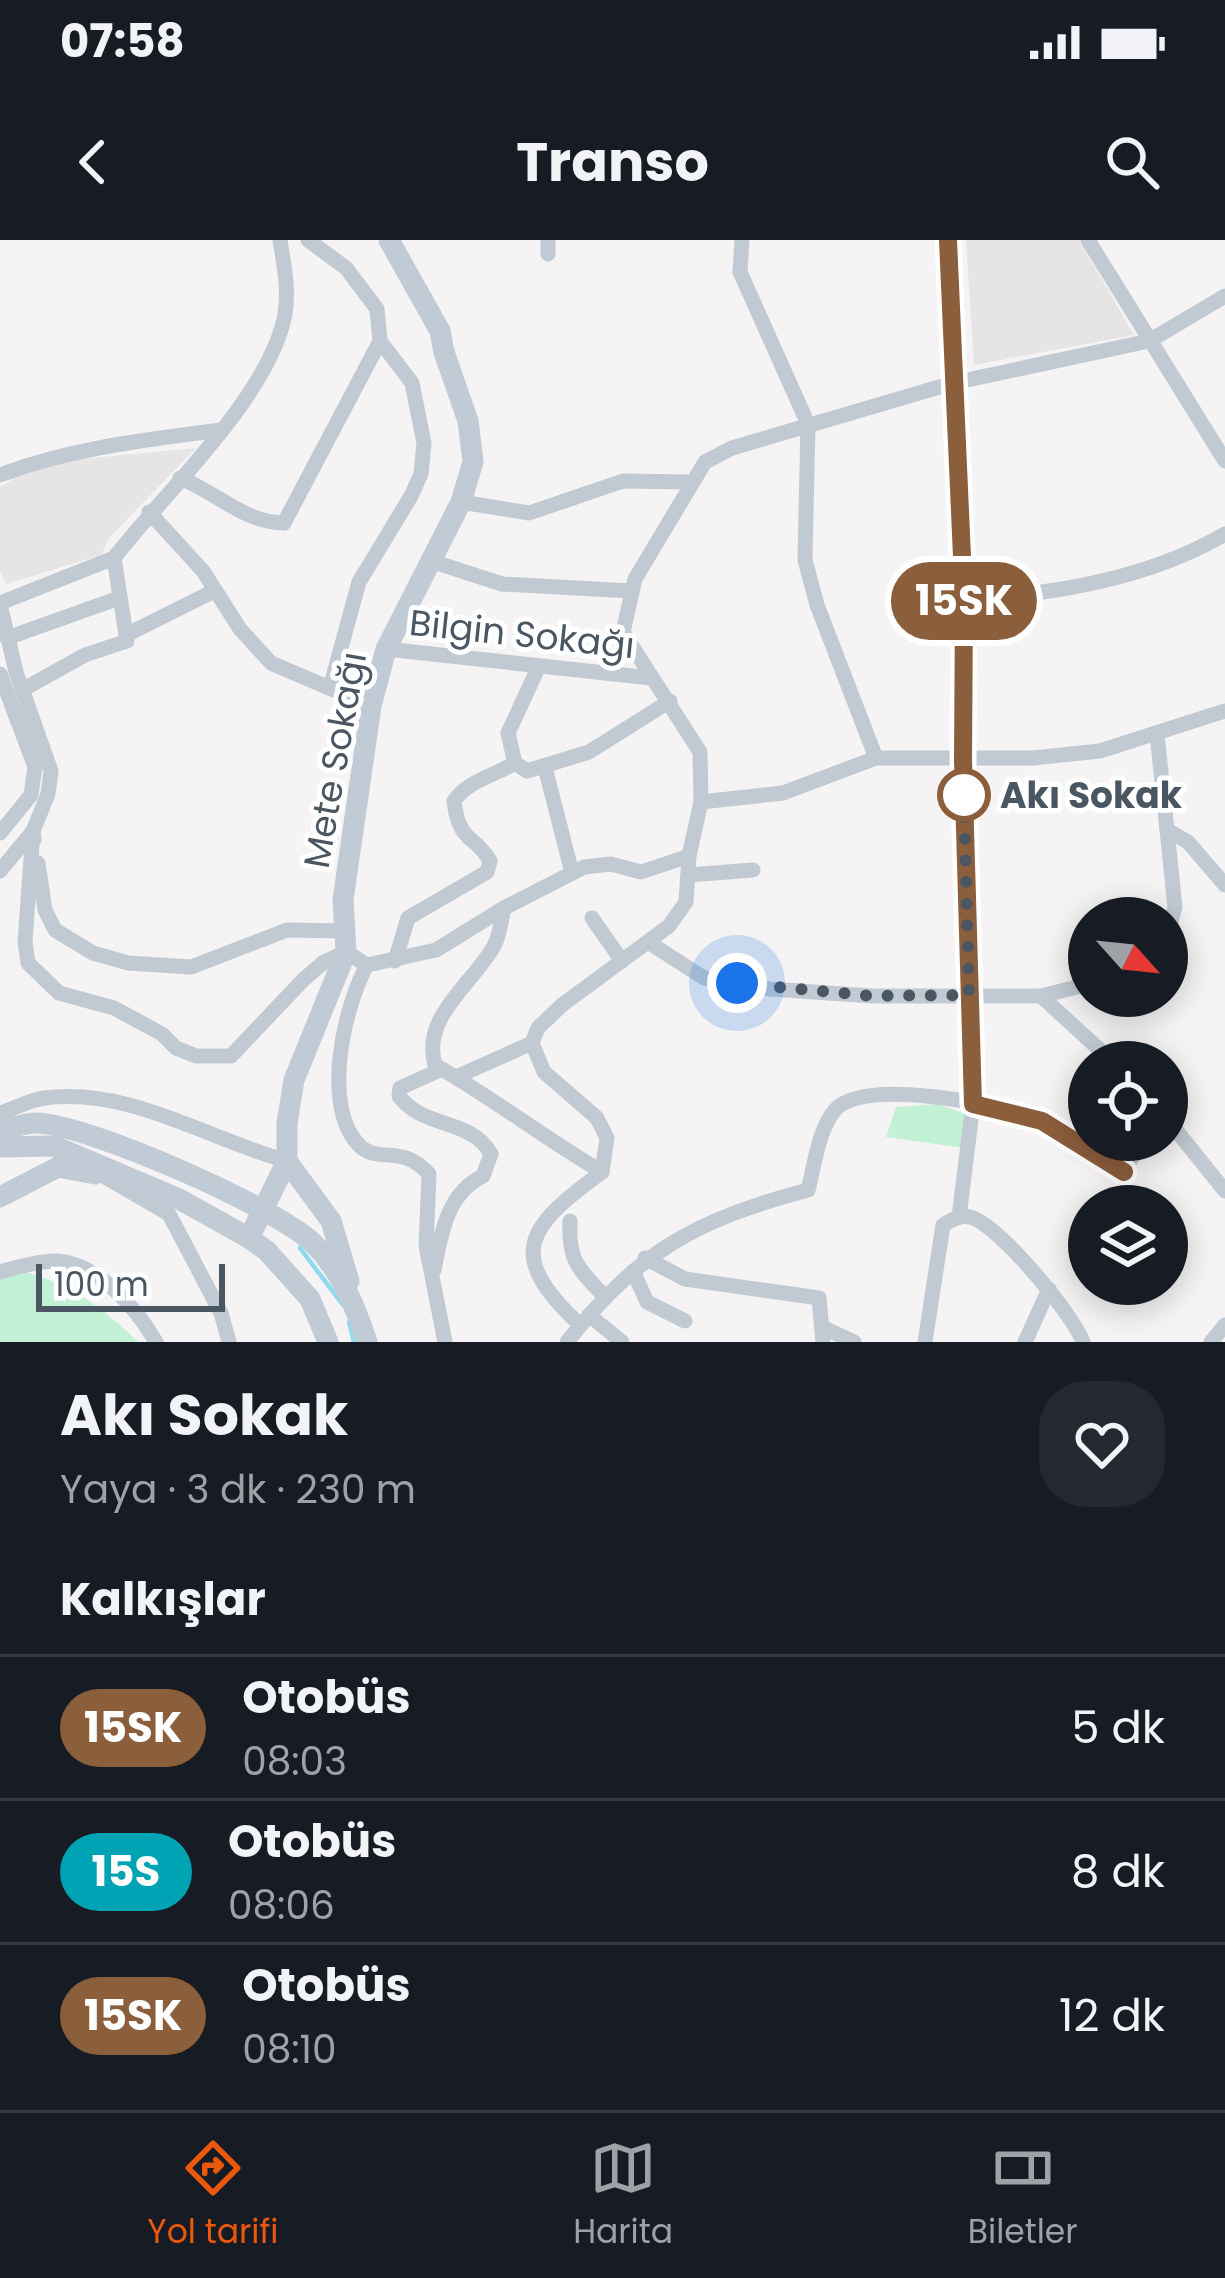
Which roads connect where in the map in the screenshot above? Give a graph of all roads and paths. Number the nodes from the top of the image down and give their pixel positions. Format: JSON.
{"nodes":[{"id":1,"x":280,"y":240,"type":"edge"},
{"id":2,"x":308,"y":240,"type":"edge"},
{"id":3,"x":388,"y":240,"type":"edge"},
{"id":4,"x":742,"y":240,"type":"edge"},
{"id":5,"x":948,"y":240,"type":"edge"},
{"id":6,"x":1088,"y":240,"type":"edge"},
{"id":7,"x":1225,"y":296,"type":"edge"},
{"id":8,"x":380,"y":341,"type":"junction"},
{"id":9,"x":1149,"y":341,"type":"junction"},
{"id":10,"x":953,"y":383,"type":"junction"},
{"id":11,"x":808,"y":424,"type":"junction"},
{"id":12,"x":221,"y":430,"type":"junction"},
{"id":13,"x":1225,"y":461,"type":"edge"},
{"id":14,"x":0,"y":476,"type":"edge"},
{"id":15,"x":180,"y":478,"type":"junction"},
{"id":16,"x":689,"y":482,"type":"junction"},
{"id":17,"x":461,"y":502,"type":"junction"},
{"id":18,"x":149,"y":512,"type":"junction"},
{"id":19,"x":1225,"y":534,"type":"edge"},
{"id":20,"x":114,"y":558,"type":"junction"},
{"id":21,"x":431,"y":561,"type":"junction"},
{"id":22,"x":214,"y":591,"type":"junction"},
{"id":23,"x":631,"y":591,"type":"junction"},
{"id":24,"x":119,"y":598,"type":"junction"},
{"id":25,"x":964,"y":602,"type":"junction"},
{"id":26,"x":0,"y":603,"type":"edge"},
{"id":27,"x":7,"y":638,"type":"junction"},
{"id":28,"x":127,"y":638,"type":"junction"},
{"id":29,"x":386,"y":649,"type":"junction"},
{"id":30,"x":539,"y":666,"type":"junction"},
{"id":31,"x":0,"y":674,"type":"edge"},
{"id":32,"x":651,"y":678,"type":"junction"},
{"id":33,"x":330,"y":688,"type":"junction"},
{"id":34,"x":22,"y":690,"type":"junction"},
{"id":35,"x":670,"y":701,"type":"junction"},
{"id":36,"x":371,"y":706,"type":"junction"},
{"id":37,"x":1225,"y":711,"type":"edge"},
{"id":38,"x":1156,"y":734,"type":"junction"},
{"id":39,"x":876,"y":758,"type":"junction"},
{"id":40,"x":963,"y":760,"type":"junction"},
{"id":41,"x":515,"y":763,"type":"junction"},
{"id":42,"x":545,"y":767,"type":"junction"},
{"id":43,"x":701,"y":802,"type":"junction"},
{"id":44,"x":1167,"y":830,"type":"junction"},
{"id":45,"x":32,"y":831,"type":"junction"},
{"id":46,"x":0,"y":833,"type":"edge"},
{"id":47,"x":689,"y":856,"type":"junction"},
{"id":48,"x":753,"y":870,"type":"dead end"},
{"id":49,"x":0,"y":871,"type":"edge"},
{"id":50,"x":572,"y":873,"type":"junction"},
{"id":51,"x":689,"y":875,"type":"junction"},
{"id":52,"x":1225,"y":885,"type":"edge"},
{"id":53,"x":1174,"y":897,"type":"edge"},
{"id":54,"x":504,"y":908,"type":"junction"},
{"id":55,"x":592,"y":918,"type":"dead end"},
{"id":56,"x":345,"y":942,"type":"junction"},
{"id":57,"x":648,"y":942,"type":"junction"},
{"id":58,"x":395,"y":961,"type":"junction"},
{"id":59,"x":622,"y":961,"type":"junction"},
{"id":60,"x":367,"y":965,"type":"junction"},
{"id":61,"x":1068,"y":989,"type":"edge"},
{"id":62,"x":969,"y":995,"type":"junction"},
{"id":63,"x":1041,"y":996,"type":"junction"},
{"id":64,"x":1090,"y":1041,"type":"edge"},
{"id":65,"x":532,"y":1043,"type":"junction"},
{"id":66,"x":449,"y":1073,"type":"junction"},
{"id":67,"x":973,"y":1104,"type":"junction"},
{"id":68,"x":0,"y":1113,"type":"edge"},
{"id":69,"x":0,"y":1131,"type":"edge"},
{"id":70,"x":84,"y":1134,"type":"junction"},
{"id":71,"x":1068,"y":1137,"type":"edge"},
{"id":72,"x":1188,"y":1145,"type":"edge"},
{"id":73,"x":54,"y":1146,"type":"junction"},
{"id":74,"x":0,"y":1148,"type":"edge"},
{"id":75,"x":287,"y":1161,"type":"junction"},
{"id":76,"x":1106,"y":1161,"type":"edge"},
{"id":77,"x":1131,"y":1161,"type":"edge"},
{"id":78,"x":602,"y":1172,"type":"junction"},
{"id":79,"x":106,"y":1177,"type":"junction"},
{"id":80,"x":304,"y":1184,"type":"junction"},
{"id":81,"x":4,"y":1189,"type":"edge"},
{"id":82,"x":1225,"y":1191,"type":"edge"},
{"id":83,"x":165,"y":1193,"type":"junction"},
{"id":84,"x":266,"y":1209,"type":"junction"},
{"id":85,"x":959,"y":1217,"type":"junction"},
{"id":86,"x":570,"y":1221,"type":"dead end"},
{"id":87,"x":289,"y":1224,"type":"junction"},
{"id":88,"x":258,"y":1245,"type":"junction"},
{"id":89,"x":639,"y":1265,"type":"junction"},
{"id":90,"x":0,"y":1272,"type":"edge"},
{"id":91,"x":432,"y":1282,"type":"junction"},
{"id":92,"x":1049,"y":1289,"type":"junction"},
{"id":93,"x":604,"y":1296,"type":"junction"},
{"id":94,"x":352,"y":1298,"type":"junction"},
{"id":95,"x":584,"y":1320,"type":"junction"},
{"id":96,"x":685,"y":1322,"type":"dead end"},
{"id":97,"x":1225,"y":1325,"type":"edge"},
{"id":98,"x":822,"y":1334,"type":"edge"},
{"id":99,"x":156,"y":1342,"type":"edge"},
{"id":100,"x":229,"y":1342,"type":"edge"},
{"id":101,"x":328,"y":1342,"type":"edge"},
{"id":102,"x":367,"y":1342,"type":"edge"},
{"id":103,"x":445,"y":1342,"type":"edge"},
{"id":104,"x":567,"y":1342,"type":"edge"},
{"id":105,"x":622,"y":1342,"type":"edge"},
{"id":106,"x":854,"y":1342,"type":"edge"},
{"id":107,"x":926,"y":1342,"type":"edge"},
{"id":108,"x":1025,"y":1342,"type":"edge"},
{"id":109,"x":1083,"y":1342,"type":"edge"},
{"id":110,"x":1211,"y":1342,"type":"edge"}],
"edges":[{"from":1,"to":12,"type":"street"},
{"from":2,"to":8,"type":"street"},
{"from":3,"to":17,"type":"main road","name":"Mete Sokağı"},
{"from":4,"to":11,"type":"street"},
{"from":5,"to":10,"type":"street"},
{"from":6,"to":9,"type":"street"},
{"from":7,"to":9,"type":"street"},
{"from":8,"to":15,"type":"street"},
{"from":8,"to":33,"type":"street"},
{"from":9,"to":10,"type":"street"},
{"from":9,"to":13,"type":"street"},
{"from":10,"to":11,"type":"street"},
{"from":10,"to":25,"type":"street"},
{"from":11,"to":16,"type":"street"},
{"from":11,"to":39,"type":"street"},
{"from":12,"to":14,"type":"street"},
{"from":12,"to":15,"type":"street"},
{"from":15,"to":18,"type":"street"},
{"from":16,"to":17,"type":"street"},
{"from":16,"to":23,"type":"street"},
{"from":17,"to":21,"type":"main road","name":"Mete Sokağı"},
{"from":18,"to":20,"type":"street"},
{"from":18,"to":22,"type":"street"},
{"from":19,"to":25,"type":"street"},
{"from":20,"to":24,"type":"street"},
{"from":20,"to":26,"type":"street"},
{"from":21,"to":23,"type":"street"},
{"from":21,"to":29,"type":"main road","name":"Mete Sokağı"},
{"from":22,"to":28,"type":"street"},
{"from":22,"to":33,"type":"street"},
{"from":23,"to":32,"type":"street"},
{"from":24,"to":27,"type":"street"},
{"from":24,"to":28,"type":"street"},
{"from":25,"to":40,"type":"street"},
{"from":26,"to":27,"type":"street"},
{"from":27,"to":34,"type":"street"},
{"from":28,"to":34,"type":"street"},
{"from":29,"to":30,"type":"street","name":"Bilgin Sokağı"},
{"from":29,"to":36,"type":"main road","name":"Mete Sokağı"},
{"from":30,"to":32,"type":"street","name":"Bilgin Sokağı"},
{"from":30,"to":41,"type":"street"},
{"from":31,"to":46,"type":"street"},
{"from":32,"to":35,"type":"street"},
{"from":33,"to":36,"type":"street"},
{"from":34,"to":45,"type":"street"},
{"from":35,"to":42,"type":"street"},
{"from":35,"to":43,"type":"street"},
{"from":36,"to":56,"type":"main road","name":"Mete Sokağı"},
{"from":37,"to":38,"type":"street"},
{"from":38,"to":40,"type":"street"},
{"from":38,"to":44,"type":"street"},
{"from":39,"to":40,"type":"street"},
{"from":39,"to":43,"type":"street"},
{"from":40,"to":62,"type":"street"},
{"from":41,"to":42,"type":"street"},
{"from":41,"to":58,"type":"street"},
{"from":42,"to":50,"type":"street"},
{"from":43,"to":47,"type":"street"},
{"from":44,"to":52,"type":"street"},
{"from":44,"to":53,"type":"street"},
{"from":45,"to":49,"type":"street"},
{"from":45,"to":56,"type":"street"},
{"from":45,"to":56,"type":"street"},
{"from":47,"to":50,"type":"street"},
{"from":47,"to":51,"type":"street"},
{"from":48,"to":51,"type":"street"},
{"from":50,"to":54,"type":"street"},
{"from":51,"to":57,"type":"street"},
{"from":54,"to":58,"type":"street"},
{"from":54,"to":66,"type":"street"},
{"from":55,"to":59,"type":"street"},
{"from":56,"to":60,"type":"street"},
{"from":56,"to":75,"type":"main road","name":"Mete Sokağı"},
{"from":57,"to":59,"type":"street"},
{"from":57,"to":62,"type":"street"},
{"from":58,"to":60,"type":"street"},
{"from":59,"to":65,"type":"street"},
{"from":60,"to":91,"type":"street"},
{"from":61,"to":63,"type":"street"},
{"from":62,"to":63,"type":"street"},
{"from":62,"to":67,"type":"street"},
{"from":63,"to":64,"type":"street"},
{"from":65,"to":66,"type":"street"},
{"from":65,"to":78,"type":"street"},
{"from":66,"to":78,"type":"street"},
{"from":66,"to":91,"type":"street"},
{"from":67,"to":71,"type":"street"},
{"from":67,"to":85,"type":"street"},
{"from":67,"to":89,"type":"street"},
{"from":68,"to":75,"type":"street"},
{"from":69,"to":70,"type":"main road"},
{"from":70,"to":73,"type":"main road"},
{"from":70,"to":84,"type":"main road"},
{"from":72,"to":82,"type":"street"},
{"from":73,"to":74,"type":"main road"},
{"from":73,"to":81,"type":"main road"},
{"from":73,"to":83,"type":"main road"},
{"from":74,"to":81,"type":"main road"},
{"from":75,"to":80,"type":"main road"},
{"from":75,"to":84,"type":"main road","name":"Mete Sokağı"},
{"from":76,"to":77,"type":"street"},
{"from":78,"to":95,"type":"street"},
{"from":79,"to":81,"type":"main road"},
{"from":79,"to":83,"type":"main road"},
{"from":79,"to":100,"type":"street"},
{"from":80,"to":87,"type":"main road"},
{"from":80,"to":94,"type":"main road"},
{"from":83,"to":88,"type":"main road"},
{"from":84,"to":87,"type":"main road"},
{"from":84,"to":88,"type":"main road","name":"Mete Sokağı"},
{"from":85,"to":92,"type":"street"},
{"from":85,"to":107,"type":"street"},
{"from":86,"to":93,"type":"street"},
{"from":87,"to":88,"type":"main road"},
{"from":87,"to":94,"type":"main road"},
{"from":88,"to":101,"type":"main road"},
{"from":89,"to":93,"type":"street"},
{"from":89,"to":96,"type":"street"},
{"from":89,"to":98,"type":"street"},
{"from":90,"to":99,"type":"street"},
{"from":91,"to":103,"type":"street"},
{"from":92,"to":108,"type":"street"},
{"from":92,"to":109,"type":"street"},
{"from":93,"to":95,"type":"street"},
{"from":94,"to":102,"type":"main road"},
{"from":95,"to":104,"type":"street"},
{"from":95,"to":105,"type":"street"},
{"from":97,"to":110,"type":"street"},
{"from":98,"to":106,"type":"street"}]}
